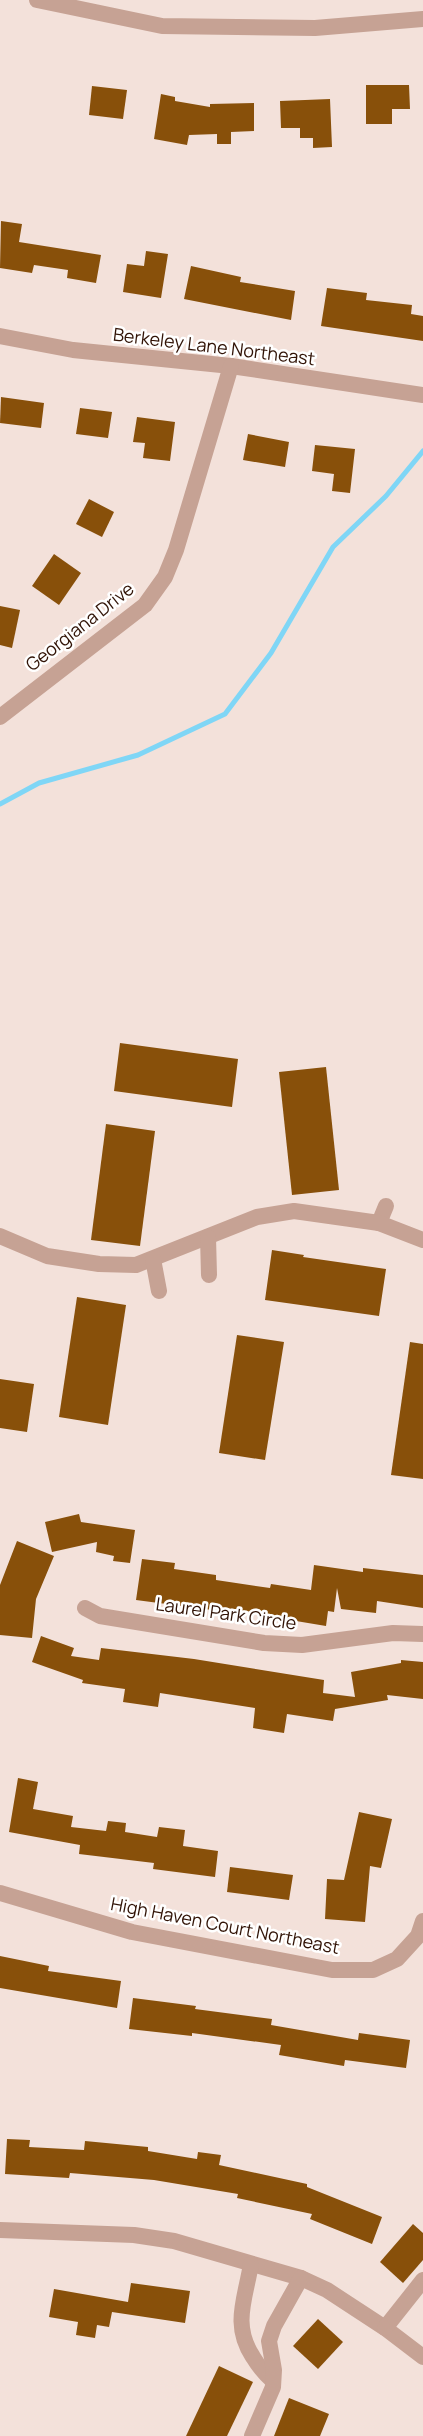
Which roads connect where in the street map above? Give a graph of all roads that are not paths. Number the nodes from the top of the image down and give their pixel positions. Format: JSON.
{"nodes":[{"id":1,"x":37,"y":0,"type":"edge"},
{"id":2,"x":423,"y":19,"type":"edge"},
{"id":3,"x":0,"y":336,"type":"edge"},
{"id":4,"x":231,"y":366,"type":"junction"},
{"id":5,"x":423,"y":395,"type":"edge"},
{"id":6,"x":0,"y":717,"type":"edge"},
{"id":7,"x":386,"y":1206,"type":"dead end"},
{"id":8,"x":379,"y":1222,"type":"junction"},
{"id":9,"x":0,"y":1236,"type":"edge"},
{"id":10,"x":208,"y":1237,"type":"junction"},
{"id":11,"x":423,"y":1240,"type":"edge"},
{"id":12,"x":153,"y":1258,"type":"junction"},
{"id":13,"x":209,"y":1275,"type":"dead end"},
{"id":14,"x":159,"y":1291,"type":"dead end"},
{"id":15,"x":84,"y":1608,"type":"dead end"},
{"id":16,"x":423,"y":1634,"type":"edge"},
{"id":17,"x":0,"y":1892,"type":"edge"},
{"id":18,"x":423,"y":1921,"type":"edge"},
{"id":19,"x":0,"y":2230,"type":"edge"},
{"id":20,"x":251,"y":2264,"type":"junction"},
{"id":21,"x":300,"y":2278,"type":"junction"},
{"id":22,"x":423,"y":2280,"type":"edge"},
{"id":23,"x":385,"y":2328,"type":"junction"},
{"id":24,"x":423,"y":2357,"type":"edge"},
{"id":25,"x":273,"y":2381,"type":"junction"},
{"id":26,"x":252,"y":2436,"type":"edge"}],
"edges":[{"from":1,"to":2,"type":"street"},
{"from":3,"to":4,"type":"street","name":"Berkeley Lane Northeast"},
{"from":4,"to":5,"type":"street","name":"Berkeley Lane Northeast"},
{"from":4,"to":6,"type":"street","name":"Georgiana Drive"},
{"from":7,"to":8,"type":"street"},
{"from":8,"to":10,"type":"street"},
{"from":8,"to":11,"type":"street"},
{"from":9,"to":12,"type":"street"},
{"from":10,"to":12,"type":"street"},
{"from":10,"to":13,"type":"street"},
{"from":12,"to":14,"type":"street"},
{"from":15,"to":16,"type":"street","name":"Laurel Park Circle"},
{"from":17,"to":18,"type":"street","name":"High Haven Court Northeast"},
{"from":19,"to":20,"type":"street"},
{"from":20,"to":21,"type":"street"},
{"from":20,"to":25,"type":"street"},
{"from":21,"to":23,"type":"street"},
{"from":21,"to":25,"type":"street"},
{"from":22,"to":23,"type":"street"},
{"from":23,"to":24,"type":"street"},
{"from":25,"to":26,"type":"street"}]}
